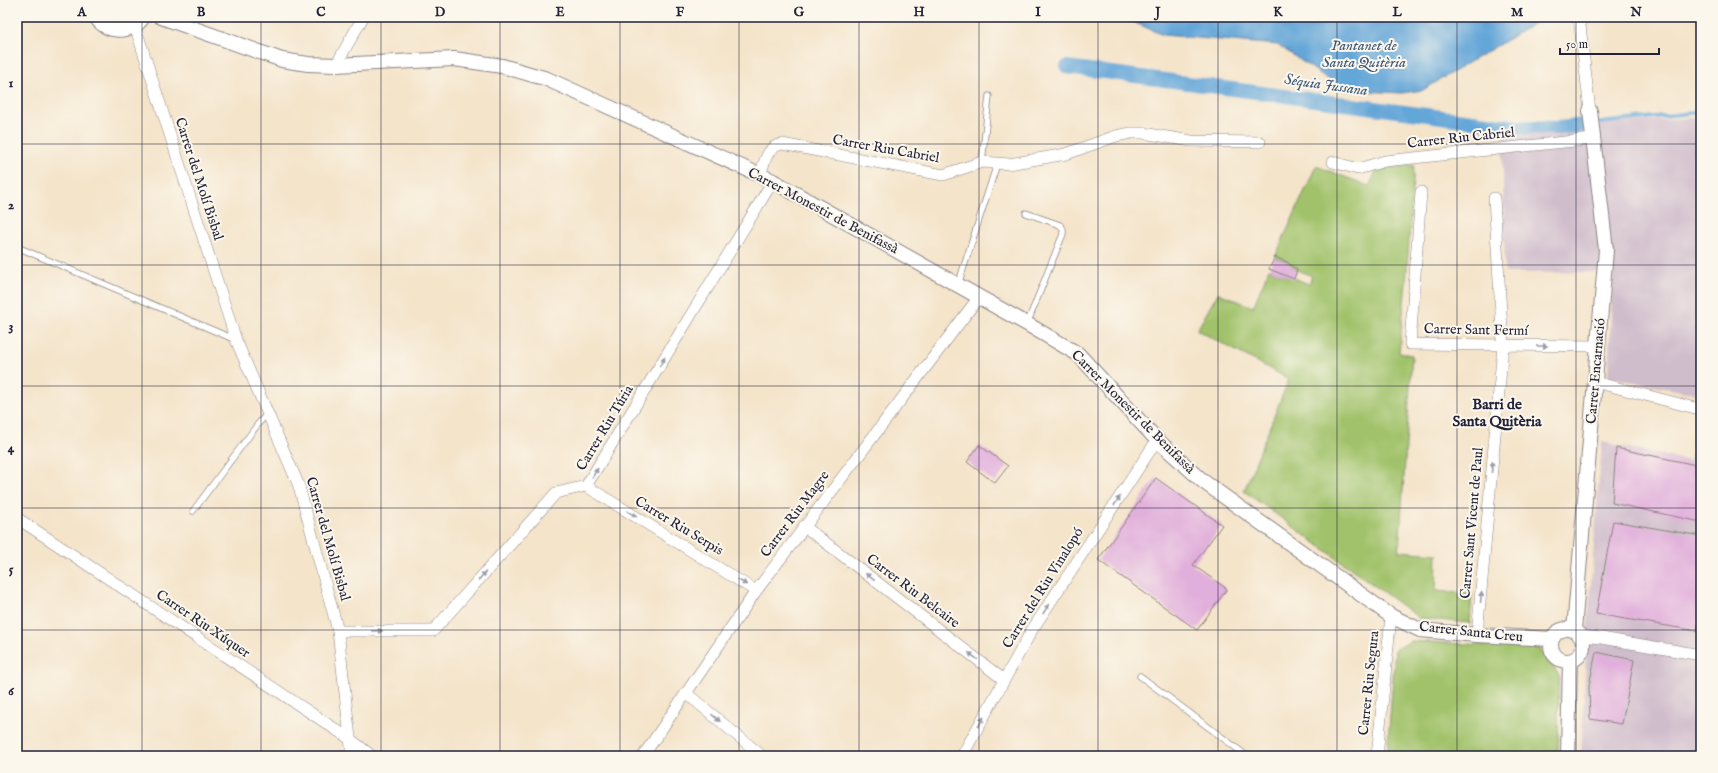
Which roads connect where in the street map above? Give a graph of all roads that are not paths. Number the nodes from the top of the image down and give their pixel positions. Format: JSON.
{"nodes":[{"id":1,"x":96,"y":17,"type":"edge"},
{"id":2,"x":162,"y":17,"type":"edge"},
{"id":3,"x":363,"y":17,"type":"edge"},
{"id":4,"x":1579,"y":17,"type":"edge"},
{"id":5,"x":139,"y":22,"type":"edge"},
{"id":6,"x":336,"y":65,"type":"junction"},
{"id":7,"x":989,"y":96,"type":"dead end"},
{"id":8,"x":1589,"y":105,"type":"joint"},
{"id":9,"x":1593,"y":139,"type":"junction"},
{"id":10,"x":1260,"y":142,"type":"dead end"},
{"id":11,"x":982,"y":162,"type":"junction"},
{"id":12,"x":1333,"y":162,"type":"dead end"},
{"id":13,"x":997,"y":164,"type":"junction"},
{"id":14,"x":760,"y":175,"type":"junction"},
{"id":15,"x":773,"y":181,"type":"junction"},
{"id":16,"x":1421,"y":192,"type":"dead end"},
{"id":17,"x":1494,"y":198,"type":"dead end"},
{"id":18,"x":1026,"y":213,"type":"dead end"},
{"id":19,"x":17,"y":248,"type":"edge"},
{"id":20,"x":958,"y":285,"type":"junction"},
{"id":21,"x":979,"y":297,"type":"junction"},
{"id":22,"x":1027,"y":324,"type":"junction"},
{"id":23,"x":236,"y":340,"type":"junction"},
{"id":24,"x":1503,"y":346,"type":"junction"},
{"id":25,"x":1598,"y":346,"type":"junction"},
{"id":26,"x":1595,"y":382,"type":"junction"},
{"id":27,"x":1695,"y":408,"type":"dead end"},
{"id":28,"x":268,"y":414,"type":"junction"},
{"id":29,"x":1157,"y":440,"type":"junction"},
{"id":30,"x":586,"y":486,"type":"junction"},
{"id":31,"x":193,"y":511,"type":"dead end"},
{"id":32,"x":17,"y":518,"type":"edge"},
{"id":33,"x":804,"y":526,"type":"junction"},
{"id":34,"x":756,"y":590,"type":"junction"},
{"id":35,"x":1392,"y":616,"type":"junction"},
{"id":36,"x":338,"y":631,"type":"junction"},
{"id":37,"x":1577,"y":633,"type":"junction"},
{"id":38,"x":1477,"y":635,"type":"junction"},
{"id":39,"x":1552,"y":640,"type":"junction"},
{"id":40,"x":1701,"y":655,"type":"edge"},
{"id":41,"x":1570,"y":661,"type":"junction"},
{"id":42,"x":1140,"y":676,"type":"dead end"},
{"id":43,"x":1004,"y":680,"type":"junction"},
{"id":44,"x":686,"y":693,"type":"junction"},
{"id":45,"x":350,"y":739,"type":"junction"},
{"id":46,"x":1377,"y":755,"type":"edge"},
{"id":47,"x":352,"y":756,"type":"edge"},
{"id":48,"x":372,"y":756,"type":"edge"},
{"id":49,"x":642,"y":756,"type":"edge"},
{"id":50,"x":762,"y":756,"type":"edge"},
{"id":51,"x":962,"y":756,"type":"edge"},
{"id":52,"x":1247,"y":756,"type":"edge"},
{"id":53,"x":1568,"y":756,"type":"edge"}],
"edges":[{"from":1,"to":5,"type":"street"},
{"from":2,"to":6,"type":"street","name":"Carrer Monestir de Benifassà"},
{"from":3,"to":6,"type":"street"},
{"from":4,"to":8,"type":"street"},
{"from":5,"to":23,"type":"street","name":"Carrer del Molí Bisbal"},
{"from":6,"to":14,"type":"street","name":"Carrer Monestir de Benifassà"},
{"from":7,"to":11,"type":"lane"},
{"from":8,"to":9,"type":"street","name":"Carrer Encarnació"},
{"from":9,"to":12,"type":"street","name":"Carrer Riu Cabriel"},
{"from":9,"to":25,"type":"street","name":"Carrer Encarnació"},
{"from":10,"to":13,"type":"street","name":"Carrer Riu Cabriel"},
{"from":11,"to":13,"type":"street","name":"Carrer Riu Cabriel"},
{"from":11,"to":14,"type":"street","name":"Carrer Riu Cabriel"},
{"from":13,"to":20,"type":"lane"},
{"from":14,"to":15,"type":"street","name":"Carrer Monestir de Benifassà"},
{"from":15,"to":20,"type":"street","name":"Carrer Monestir de Benifassà"},
{"from":30,"to":15,"type":"street","name":"Carrer Riu Túria","one_way":true},
{"from":16,"to":24,"type":"street","name":"Carrer Sant Fermí"},
{"from":17,"to":24,"type":"street","name":"Carrer Sant Vicent de Paul"},
{"from":18,"to":22,"type":"lane"},
{"from":19,"to":23,"type":"lane"},
{"from":20,"to":21,"type":"street","name":"Carrer Monestir de Benifassà"},
{"from":21,"to":22,"type":"street","name":"Carrer Monestir de Benifassà"},
{"from":21,"to":33,"type":"street","name":"Carrer Riu Magre"},
{"from":22,"to":29,"type":"street","name":"Carrer Monestir de Benifassà"},
{"from":23,"to":28,"type":"street","name":"Carrer del Molí Bisbal"},
{"from":24,"to":25,"type":"street","name":"Carrer Sant Fermí","one_way":true},
{"from":38,"to":24,"type":"street","name":"Carrer Sant Vicent de Paul","one_way":true},
{"from":25,"to":26,"type":"street","name":"Carrer Encarnació"},
{"from":26,"to":27,"type":"street"},
{"from":26,"to":37,"type":"street","name":"Carrer Encarnació"},
{"from":28,"to":31,"type":"lane"},
{"from":28,"to":36,"type":"street","name":"Carrer del Molí Bisbal"},
{"from":29,"to":35,"type":"street","name":"Carrer Monestir de Benifassà"},
{"from":43,"to":29,"type":"street","name":"Carrer del Riu Vinalopó","one_way":true},
{"from":30,"to":34,"type":"street","name":"Carrer Riu Serpis","one_way":true},
{"from":36,"to":30,"type":"street","name":"Carrer Riu Túria","one_way":true},
{"from":32,"to":45,"type":"street","name":"Carrer Riu Xúquer"},
{"from":33,"to":34,"type":"street","name":"Carrer Riu Magre"},
{"from":43,"to":33,"type":"street","name":"Carrer Riu Belcaire","one_way":true},
{"from":34,"to":44,"type":"street","name":"Carrer Riu Magre"},
{"from":35,"to":38,"type":"street","name":"Carrer Santa Creu"},
{"from":35,"to":46,"type":"street","name":"Carrer Riu Segura"},
{"from":36,"to":45,"type":"street","name":"Carrer del Molí Bisbal"},
{"from":37,"to":39,"type":"street"},
{"from":37,"to":40,"type":"street"},
{"from":37,"to":41,"type":"street"},
{"from":38,"to":39,"type":"street","name":"Carrer Santa Creu"},
{"from":39,"to":41,"type":"street"},
{"from":41,"to":53,"type":"street"},
{"from":42,"to":52,"type":"lane"},
{"from":51,"to":43,"type":"street","name":"Carrer del Riu Vinalopó","one_way":true},
{"from":44,"to":49,"type":"street","name":"Carrer Riu Magre"},
{"from":44,"to":50,"type":"street","one_way":true},
{"from":45,"to":47,"type":"street","name":"Carrer del Molí Bisbal"},
{"from":45,"to":48,"type":"street","name":"Carrer Riu Xúquer"}]}
